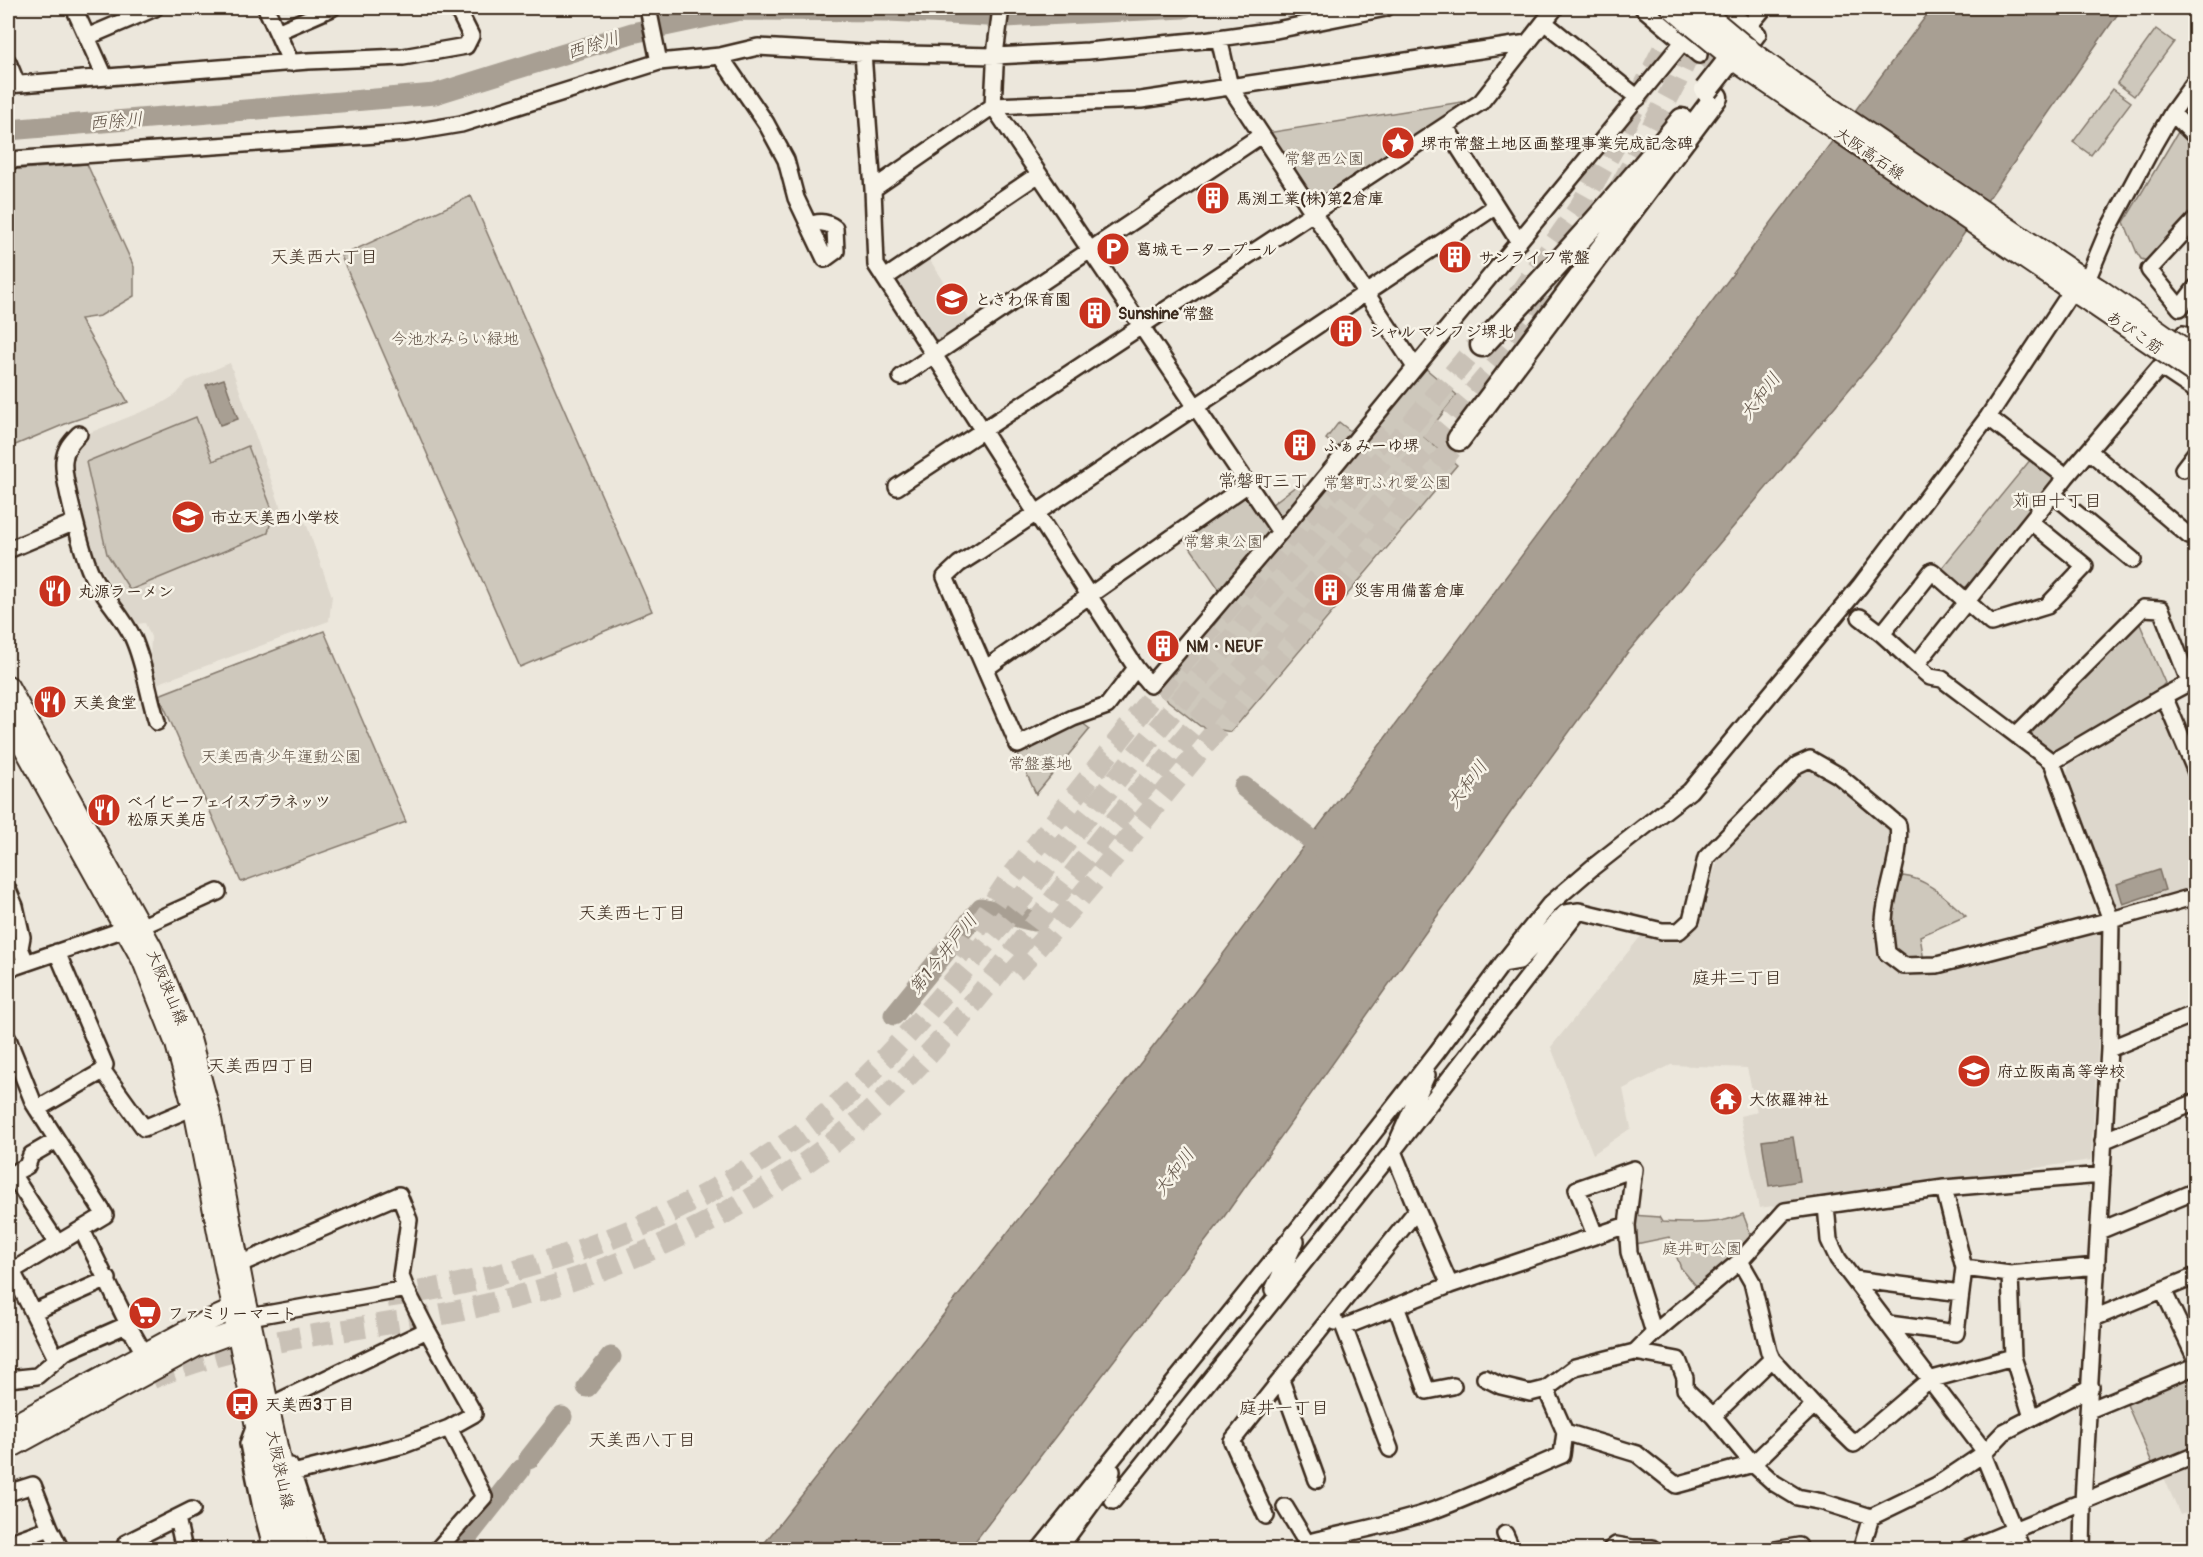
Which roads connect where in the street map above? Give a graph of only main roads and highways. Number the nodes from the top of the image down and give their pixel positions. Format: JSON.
{"nodes":[{"id":1,"x":1672,"y":8,"type":"edge"},
{"id":2,"x":1693,"y":14,"type":"edge"},
{"id":3,"x":1739,"y":55,"type":"junction"},
{"id":4,"x":1711,"y":94,"type":"junction"},
{"id":5,"x":2081,"y":286,"type":"junction"},
{"id":6,"x":1482,"y":345,"type":"tunnel mouth"},
{"id":7,"x":2196,"y":357,"type":"edge"},
{"id":8,"x":2196,"y":374,"type":"edge"},
{"id":9,"x":1459,"y":439,"type":"tunnel mouth"},
{"id":10,"x":8,"y":686,"type":"edge"},
{"id":11,"x":8,"y":718,"type":"edge"},
{"id":12,"x":133,"y":928,"type":"junction"},
{"id":13,"x":240,"y":1320,"type":"junction"},
{"id":14,"x":265,"y":1417,"type":"junction"},
{"id":15,"x":8,"y":1428,"type":"edge"},
{"id":16,"x":8,"y":1449,"type":"edge"},
{"id":17,"x":284,"y":1550,"type":"edge"},
{"id":18,"x":299,"y":1550,"type":"edge"}],
"edges":[{"from":1,"to":2,"type":"main road","name":"大阪高石線"},
{"from":2,"to":3,"type":"main road","name":"大阪高石線","bridge":true},
{"from":3,"to":4,"type":"highway","bridge":true},
{"from":3,"to":5,"type":"main road","name":"大阪高石線","bridge":true},
{"from":4,"to":6,"type":"highway"},
{"from":4,"to":9,"type":"highway"},
{"from":5,"to":7,"type":"main road","name":"あびこ筋","bridge":true},
{"from":5,"to":8,"type":"main road","name":"あびこ筋","bridge":true},
{"from":10,"to":12,"type":"main road","name":"大阪狭山線"},
{"from":11,"to":12,"type":"main road","name":"大阪狭山線"},
{"from":12,"to":13,"type":"main road","name":"大阪狭山線"},
{"from":12,"to":13,"type":"main road","name":"大阪狭山線"},
{"from":13,"to":14,"type":"main road","name":"大阪狭山線"},
{"from":13,"to":15,"type":"main road"},
{"from":13,"to":16,"type":"main road"},
{"from":14,"to":17,"type":"main road","name":"大阪狭山線"},
{"from":14,"to":18,"type":"main road","name":"大阪狭山線"}]}
